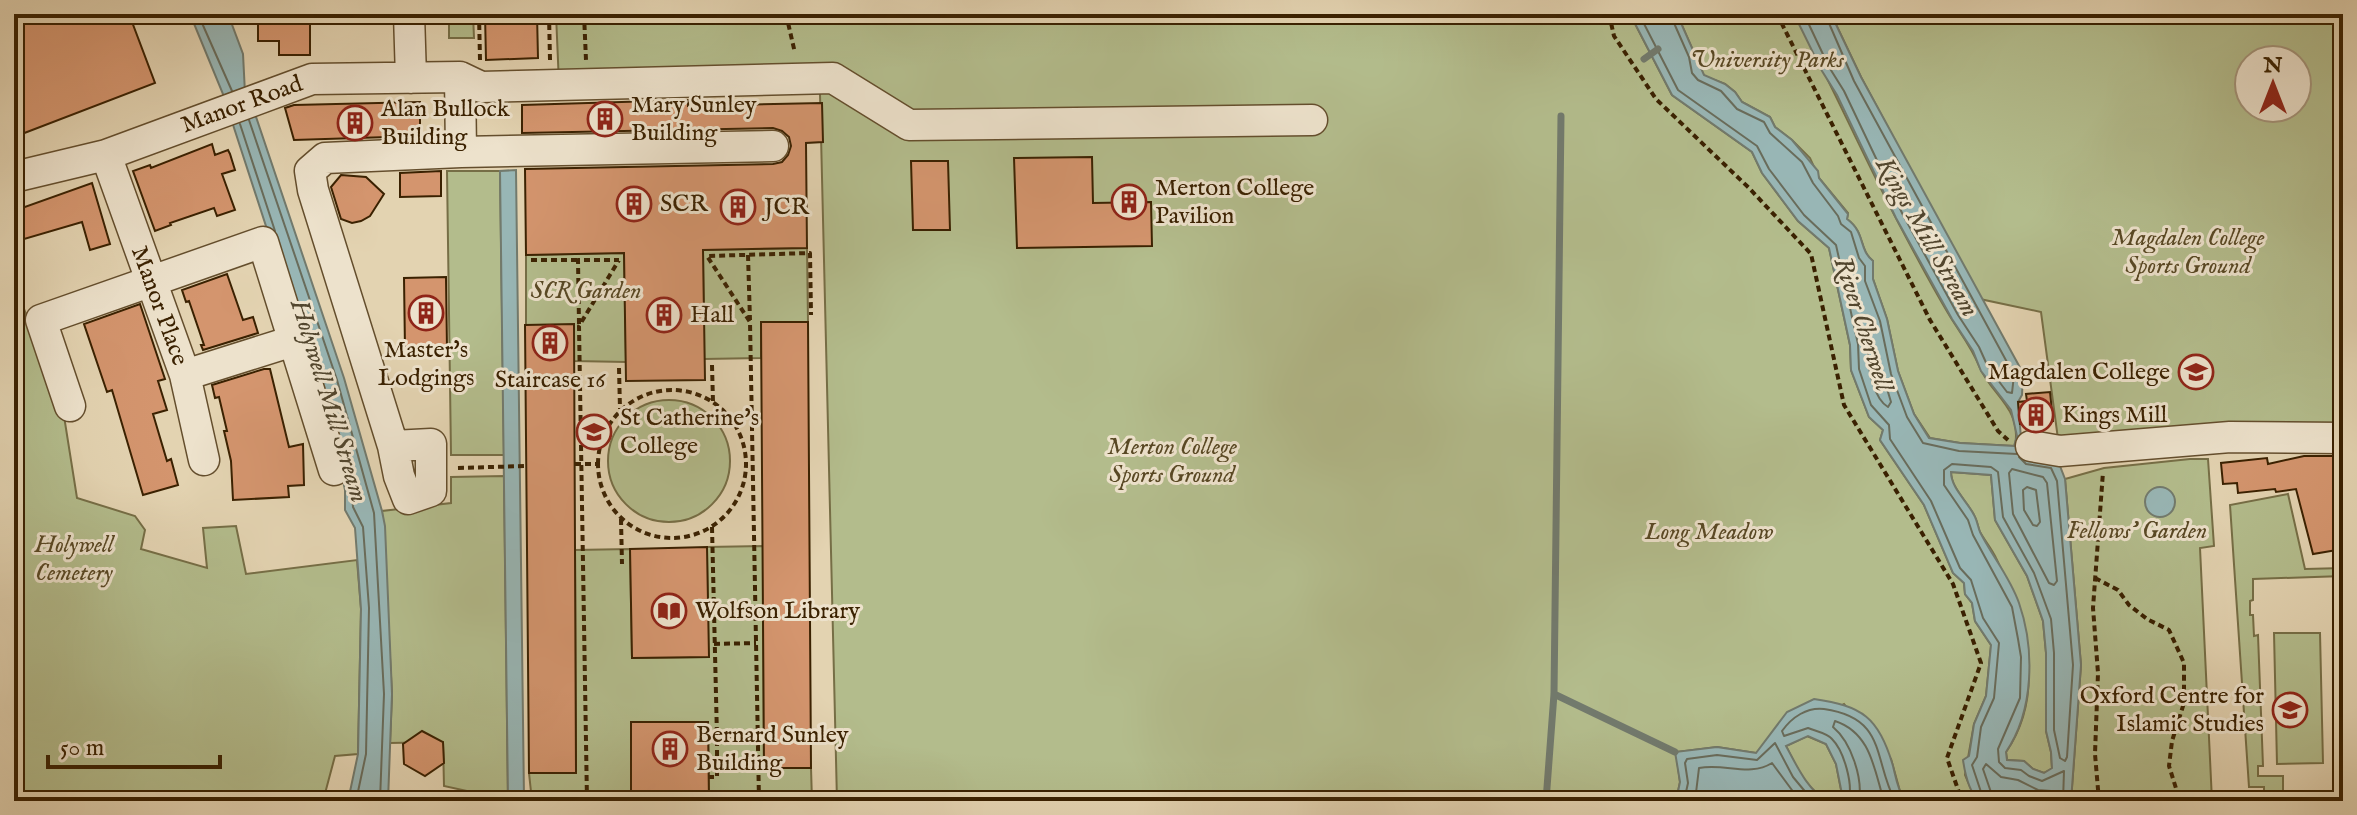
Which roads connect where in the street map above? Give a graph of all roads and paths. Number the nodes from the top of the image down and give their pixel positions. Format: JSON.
{"nodes":[{"id":1,"x":409,"y":14,"type":"edge"},
{"id":2,"x":479,"y":14,"type":"edge"},
{"id":3,"x":549,"y":14,"type":"edge"},
{"id":4,"x":584,"y":14,"type":"edge"},
{"id":5,"x":786,"y":14,"type":"edge"},
{"id":6,"x":1609,"y":14,"type":"edge"},
{"id":7,"x":1777,"y":14,"type":"edge"},
{"id":8,"x":411,"y":78,"type":"junction"},
{"id":9,"x":801,"y":79,"type":"junction"},
{"id":10,"x":470,"y":82,"type":"junction"},
{"id":11,"x":570,"y":84,"type":"junction"},
{"id":12,"x":1312,"y":120,"type":"dead end"},
{"id":13,"x":773,"y":146,"type":"dead end"},
{"id":14,"x":461,"y":152,"type":"junction"},
{"id":15,"x":106,"y":155,"type":"junction"},
{"id":16,"x":14,"y":177,"type":"edge"},
{"id":17,"x":748,"y":255,"type":"junction"},
{"id":18,"x":531,"y":260,"type":"dead end"},
{"id":19,"x":578,"y":260,"type":"junction"},
{"id":20,"x":150,"y":282,"type":"junction"},
{"id":21,"x":811,"y":315,"type":"dead end"},
{"id":22,"x":750,"y":322,"type":"junction"},
{"id":23,"x":579,"y":326,"type":"junction"},
{"id":24,"x":293,"y":341,"type":"junction"},
{"id":25,"x":712,"y":365,"type":"dead end"},
{"id":26,"x":619,"y":368,"type":"dead end"},
{"id":27,"x":185,"y":375,"type":"junction"},
{"id":28,"x":713,"y":402,"type":"junction"},
{"id":29,"x":70,"y":406,"type":"dead end"},
{"id":30,"x":620,"y":410,"type":"junction"},
{"id":31,"x":2343,"y":438,"type":"edge"},
{"id":32,"x":2019,"y":442,"type":"joint"},
{"id":33,"x":2105,"y":447,"type":"junction"},
{"id":34,"x":204,"y":460,"type":"dead end"},
{"id":35,"x":753,"y":461,"type":"junction"},
{"id":36,"x":746,"y":462,"type":"junction"},
{"id":37,"x":578,"y":464,"type":"junction"},
{"id":38,"x":597,"y":464,"type":"junction"},
{"id":39,"x":523,"y":466,"type":"dead end"},
{"id":40,"x":431,"y":469,"type":"joint"},
{"id":41,"x":334,"y":470,"type":"dead end"},
{"id":42,"x":621,"y":519,"type":"junction"},
{"id":43,"x":712,"y":526,"type":"junction"},
{"id":44,"x":622,"y":564,"type":"dead end"},
{"id":45,"x":2095,"y":578,"type":"junction"},
{"id":46,"x":756,"y":643,"type":"junction"},
{"id":47,"x":714,"y":644,"type":"junction"},
{"id":48,"x":758,"y":735,"type":"junction"},
{"id":49,"x":717,"y":737,"type":"junction"},
{"id":50,"x":708,"y":777,"type":"dead end"},
{"id":51,"x":587,"y":801,"type":"edge"},
{"id":52,"x":759,"y":801,"type":"edge"},
{"id":53,"x":1962,"y":801,"type":"edge"},
{"id":54,"x":2099,"y":801,"type":"edge"},
{"id":55,"x":2180,"y":801,"type":"edge"}],
"edges":[{"from":1,"to":8,"type":"street"},
{"from":2,"to":10,"type":"path"},
{"from":3,"to":11,"type":"path"},
{"from":4,"to":11,"type":"path"},
{"from":5,"to":9,"type":"path"},
{"from":6,"to":53,"type":"path"},
{"from":7,"to":32,"type":"path"},
{"from":8,"to":10,"type":"street","name":"Manor Road"},
{"from":8,"to":15,"type":"street","name":"Manor Road"},
{"from":9,"to":11,"type":"street","name":"Manor Road"},
{"from":9,"to":12,"type":"street","name":"Manor Road"},
{"from":10,"to":11,"type":"street","name":"Manor Road"},
{"from":10,"to":14,"type":"street"},
{"from":13,"to":14,"type":"street"},
{"from":14,"to":40,"type":"street"},
{"from":15,"to":16,"type":"street","name":"Manor Road"},
{"from":15,"to":20,"type":"street","name":"Manor Place"},
{"from":17,"to":21,"type":"path"},
{"from":17,"to":22,"type":"path"},
{"from":17,"to":22,"type":"path"},
{"from":18,"to":19,"type":"path"},
{"from":19,"to":23,"type":"path"},
{"from":19,"to":23,"type":"path"},
{"from":20,"to":24,"type":"street"},
{"from":20,"to":27,"type":"street","name":"Manor Place"},
{"from":20,"to":29,"type":"street"},
{"from":22,"to":35,"type":"path"},
{"from":23,"to":37,"type":"path"},
{"from":24,"to":27,"type":"street"},
{"from":24,"to":41,"type":"street"},
{"from":25,"to":28,"type":"path"},
{"from":26,"to":30,"type":"path"},
{"from":27,"to":34,"type":"street","name":"Manor Place"},
{"from":28,"to":30,"type":"path"},
{"from":28,"to":36,"type":"path"},
{"from":30,"to":38,"type":"path"},
{"from":31,"to":33,"type":"street"},
{"from":32,"to":33,"type":"street"},
{"from":33,"to":45,"type":"path"},
{"from":35,"to":36,"type":"path"},
{"from":35,"to":46,"type":"path"},
{"from":36,"to":43,"type":"path"},
{"from":37,"to":38,"type":"path"},
{"from":37,"to":51,"type":"path"},
{"from":38,"to":42,"type":"path"},
{"from":39,"to":40,"type":"path"},
{"from":42,"to":43,"type":"path"},
{"from":42,"to":44,"type":"path"},
{"from":43,"to":47,"type":"path"},
{"from":45,"to":54,"type":"path"},
{"from":45,"to":55,"type":"path"},
{"from":46,"to":47,"type":"path"},
{"from":46,"to":48,"type":"path"},
{"from":47,"to":49,"type":"path"},
{"from":48,"to":49,"type":"path"},
{"from":48,"to":52,"type":"path"},
{"from":49,"to":50,"type":"path"}]}
